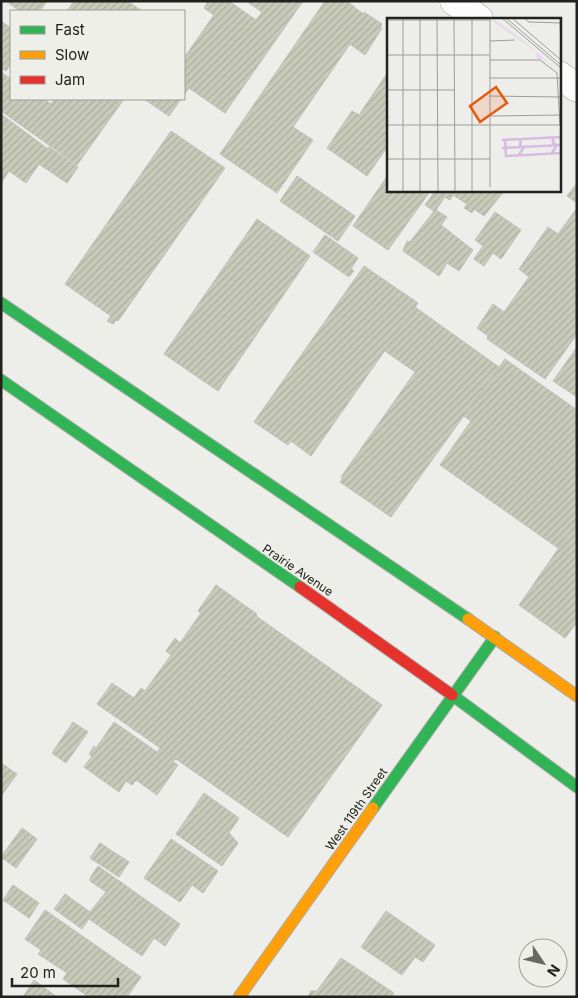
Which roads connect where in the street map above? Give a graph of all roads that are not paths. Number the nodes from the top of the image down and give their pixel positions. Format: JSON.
{"nodes":[{"id":1,"x":454,"y":1,"type":"edge"},
{"id":2,"x":477,"y":18,"type":"edge"},
{"id":3,"x":560,"y":76,"type":"edge"},
{"id":4,"x":577,"y":88,"type":"edge"},
{"id":5,"x":1,"y":303,"type":"edge"},
{"id":6,"x":1,"y":380,"type":"edge"},
{"id":7,"x":495,"y":637,"type":"junction"},
{"id":8,"x":577,"y":696,"type":"edge"},
{"id":9,"x":452,"y":697,"type":"junction"},
{"id":10,"x":577,"y":787,"type":"edge"},
{"id":11,"x":239,"y":997,"type":"edge"}],
"edges":[{"from":1,"to":2,"type":"street"},
{"from":3,"to":4,"type":"street"},
{"from":5,"to":7,"type":"main road"},
{"from":6,"to":9,"type":"main road","name":"Prairie Avenue"},
{"from":7,"to":8,"type":"main road"},
{"from":7,"to":9,"type":"main road","name":"West 119th Street"},
{"from":9,"to":10,"type":"main road","name":"Prairie Avenue"},
{"from":9,"to":11,"type":"main road","name":"West 119th Street"}]}
